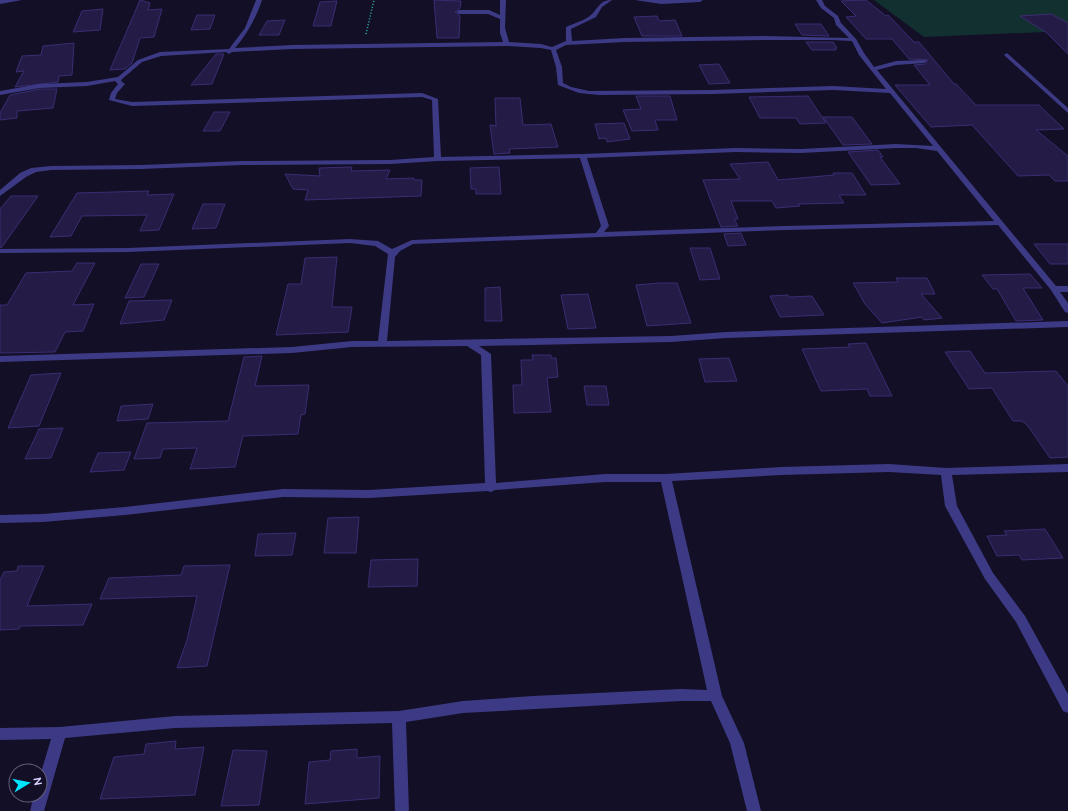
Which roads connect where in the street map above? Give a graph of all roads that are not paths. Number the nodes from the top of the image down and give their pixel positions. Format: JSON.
{"nodes":[{"id":1,"x":19,"y":0,"type":"edge"},
{"id":2,"x":259,"y":0,"type":"edge"},
{"id":3,"x":503,"y":0,"type":"edge"},
{"id":4,"x":609,"y":0,"type":"edge"},
{"id":5,"x":638,"y":0,"type":"edge"},
{"id":6,"x":700,"y":0,"type":"edge"},
{"id":7,"x":819,"y":0,"type":"edge"},
{"id":8,"x":0,"y":2,"type":"edge"},
{"id":9,"x":459,"y":12,"type":"dead end"},
{"id":10,"x":502,"y":18,"type":"junction"},
{"id":11,"x":854,"y":40,"type":"junction"},
{"id":12,"x":569,"y":43,"type":"junction"},
{"id":13,"x":507,"y":44,"type":"junction"},
{"id":14,"x":552,"y":49,"type":"junction"},
{"id":15,"x":229,"y":52,"type":"junction"},
{"id":16,"x":1008,"y":55,"type":"dead end"},
{"id":17,"x":924,"y":61,"type":"dead end"},
{"id":18,"x":872,"y":69,"type":"junction"},
{"id":19,"x":120,"y":78,"type":"junction"},
{"id":20,"x":890,"y":91,"type":"junction"},
{"id":21,"x":0,"y":93,"type":"edge"},
{"id":22,"x":1068,"y":111,"type":"edge"},
{"id":23,"x":939,"y":149,"type":"junction"},
{"id":24,"x":583,"y":156,"type":"junction"},
{"id":25,"x":438,"y":159,"type":"junction"},
{"id":26,"x":0,"y":194,"type":"edge"},
{"id":27,"x":998,"y":224,"type":"junction"},
{"id":28,"x":598,"y":236,"type":"junction"},
{"id":29,"x":0,"y":251,"type":"edge"},
{"id":30,"x":392,"y":253,"type":"junction"},
{"id":31,"x":1068,"y":289,"type":"edge"},
{"id":32,"x":1054,"y":290,"type":"junction"},
{"id":33,"x":1068,"y":310,"type":"edge"},
{"id":34,"x":1068,"y":324,"type":"edge"},
{"id":35,"x":499,"y":343,"type":"junction"},
{"id":36,"x":382,"y":344,"type":"junction"},
{"id":37,"x":470,"y":344,"type":"junction"},
{"id":38,"x":486,"y":354,"type":"junction"},
{"id":39,"x":0,"y":359,"type":"edge"},
{"id":40,"x":1068,"y":468,"type":"edge"},
{"id":41,"x":946,"y":472,"type":"junction"},
{"id":42,"x":666,"y":478,"type":"junction"},
{"id":43,"x":491,"y":488,"type":"junction"},
{"id":44,"x":0,"y":519,"type":"edge"},
{"id":45,"x":715,"y":696,"type":"junction"},
{"id":46,"x":1068,"y":707,"type":"edge"},
{"id":47,"x":399,"y":717,"type":"junction"},
{"id":48,"x":60,"y":733,"type":"junction"},
{"id":49,"x":0,"y":734,"type":"edge"},
{"id":50,"x":37,"y":811,"type":"edge"},
{"id":51,"x":402,"y":811,"type":"edge"},
{"id":52,"x":754,"y":811,"type":"edge"}],
"edges":[{"from":1,"to":8,"type":"street"},
{"from":2,"to":15,"type":"street"},
{"from":3,"to":10,"type":"street"},
{"from":4,"to":12,"type":"street"},
{"from":5,"to":6,"type":"street"},
{"from":7,"to":11,"type":"street"},
{"from":9,"to":10,"type":"street"},
{"from":10,"to":13,"type":"street"},
{"from":11,"to":12,"type":"street"},
{"from":11,"to":18,"type":"street"},
{"from":12,"to":14,"type":"street"},
{"from":13,"to":14,"type":"street"},
{"from":13,"to":15,"type":"street"},
{"from":14,"to":20,"type":"street"},
{"from":15,"to":19,"type":"street"},
{"from":16,"to":22,"type":"street"},
{"from":17,"to":18,"type":"street"},
{"from":18,"to":20,"type":"street"},
{"from":19,"to":21,"type":"street"},
{"from":19,"to":25,"type":"street"},
{"from":20,"to":23,"type":"street"},
{"from":23,"to":24,"type":"street"},
{"from":23,"to":27,"type":"street"},
{"from":24,"to":25,"type":"street"},
{"from":24,"to":28,"type":"street"},
{"from":25,"to":26,"type":"street"},
{"from":27,"to":28,"type":"street"},
{"from":27,"to":32,"type":"street"},
{"from":28,"to":30,"type":"street"},
{"from":29,"to":30,"type":"street"},
{"from":30,"to":36,"type":"street"},
{"from":31,"to":32,"type":"street"},
{"from":32,"to":33,"type":"street"},
{"from":34,"to":35,"type":"street"},
{"from":35,"to":37,"type":"street"},
{"from":35,"to":38,"type":"street"},
{"from":36,"to":37,"type":"street"},
{"from":36,"to":39,"type":"street"},
{"from":37,"to":38,"type":"street"},
{"from":38,"to":43,"type":"street"},
{"from":40,"to":41,"type":"street"},
{"from":41,"to":42,"type":"street"},
{"from":41,"to":46,"type":"street"},
{"from":42,"to":43,"type":"street"},
{"from":42,"to":45,"type":"street"},
{"from":43,"to":44,"type":"street"},
{"from":45,"to":47,"type":"street"},
{"from":45,"to":52,"type":"street"},
{"from":47,"to":48,"type":"street"},
{"from":47,"to":51,"type":"street"},
{"from":48,"to":49,"type":"street"},
{"from":48,"to":50,"type":"street"}]}
